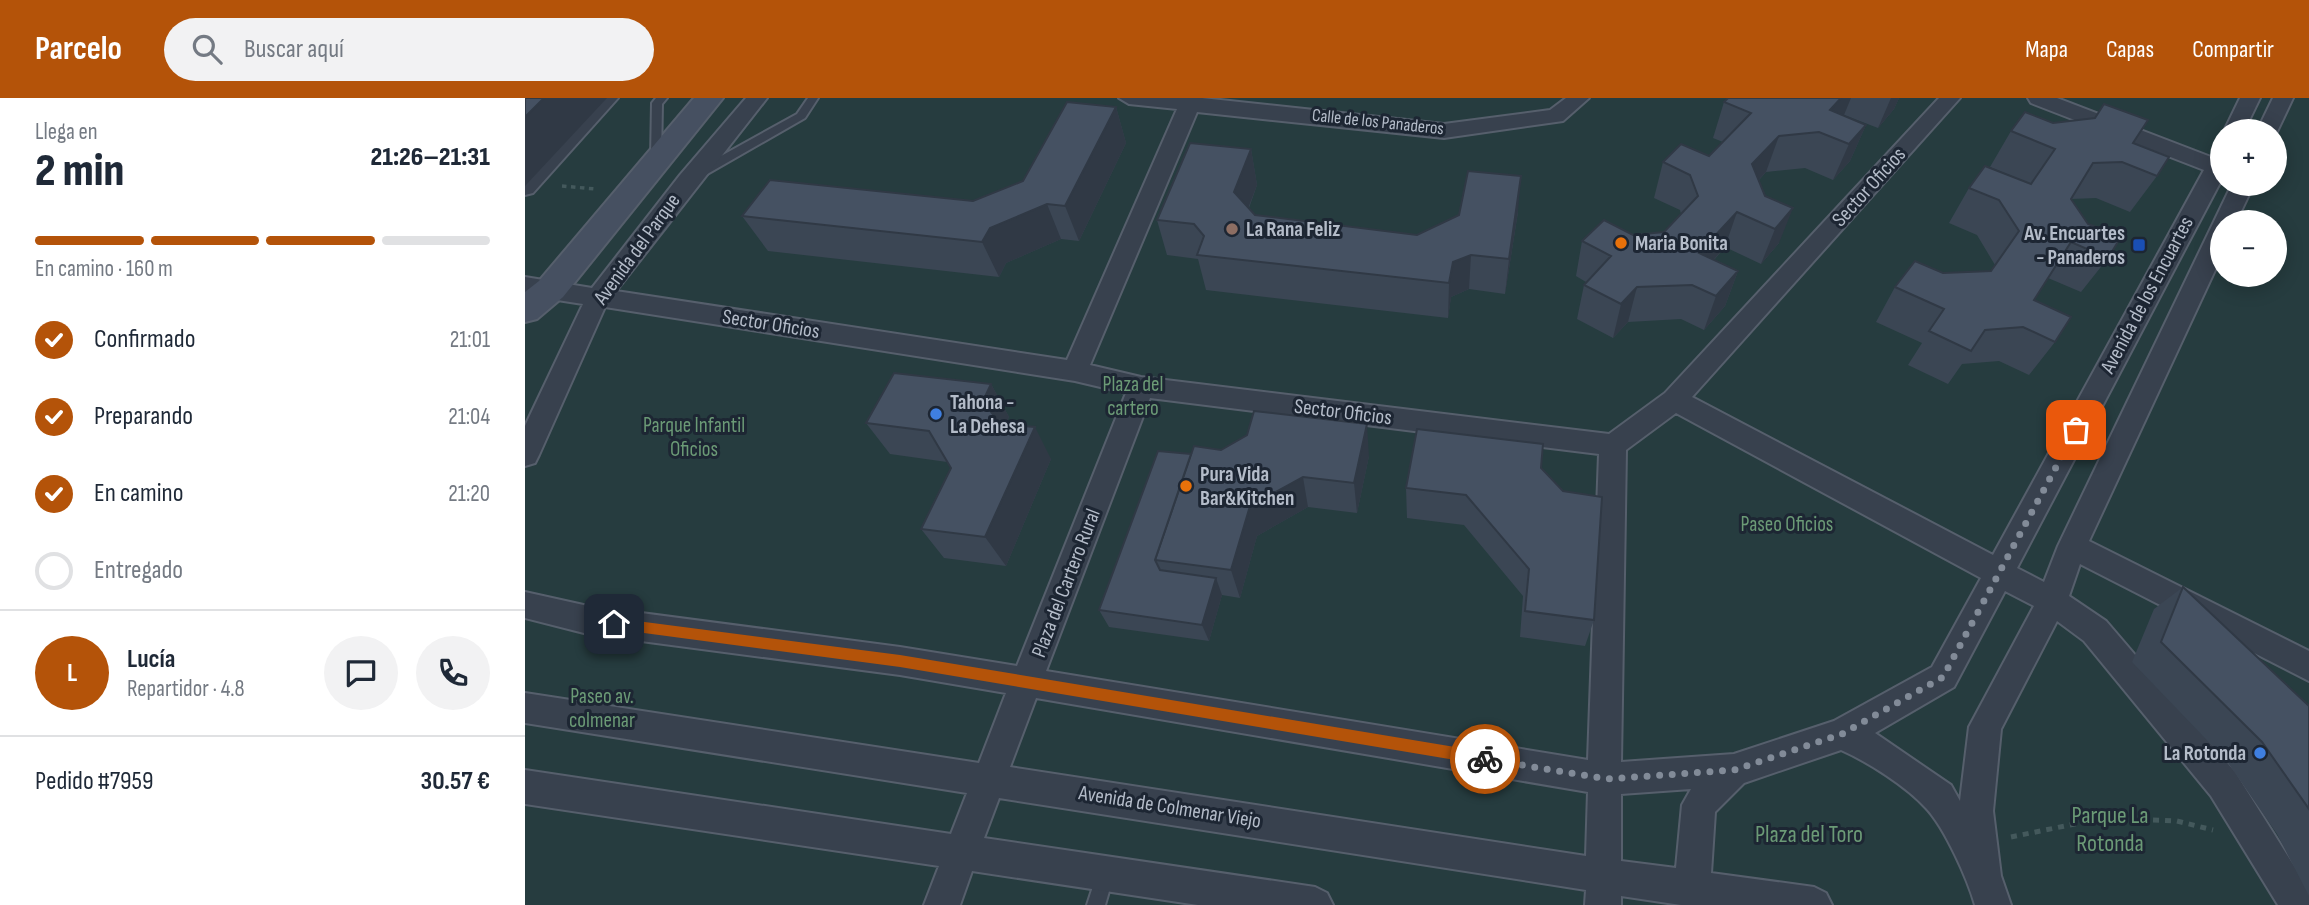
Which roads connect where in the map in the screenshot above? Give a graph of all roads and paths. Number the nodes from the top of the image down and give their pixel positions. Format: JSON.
{"nodes":[{"id":1,"x":608,"y":98,"type":"edge"},
{"id":2,"x":662,"y":98,"type":"edge"},
{"id":3,"x":709,"y":98,"type":"edge"},
{"id":4,"x":757,"y":98,"type":"edge"},
{"id":5,"x":813,"y":98,"type":"edge"},
{"id":6,"x":1129,"y":98,"type":"edge"},
{"id":7,"x":1579,"y":98,"type":"edge"},
{"id":8,"x":1950,"y":98,"type":"edge"},
{"id":9,"x":2038,"y":98,"type":"edge"},
{"id":10,"x":2249,"y":98,"type":"edge"},
{"id":11,"x":2283,"y":98,"type":"edge"},
{"id":12,"x":1191,"y":100,"type":"edge"},
{"id":13,"x":2239,"y":119,"type":"edge"},
{"id":14,"x":2273,"y":119,"type":"edge"},
{"id":15,"x":656,"y":158,"type":"junction"},
{"id":16,"x":2210,"y":158,"type":"edge"},
{"id":17,"x":688,"y":180,"type":"junction"},
{"id":18,"x":2210,"y":180,"type":"edge"},
{"id":19,"x":527,"y":185,"type":"edge"},
{"id":20,"x":629,"y":192,"type":"junction"},
{"id":21,"x":2210,"y":255,"type":"edge"},
{"id":22,"x":538,"y":287,"type":"edge"},
{"id":23,"x":598,"y":297,"type":"junction"},
{"id":24,"x":525,"y":310,"type":"edge"},
{"id":25,"x":1075,"y":371,"type":"junction"},
{"id":26,"x":1141,"y":387,"type":"junction"},
{"id":27,"x":1674,"y":400,"type":"junction"},
{"id":28,"x":1613,"y":445,"type":"junction"},
{"id":29,"x":525,"y":456,"type":"edge"},
{"id":30,"x":2072,"y":546,"type":"junction"},
{"id":31,"x":2000,"y":574,"type":"junction"},
{"id":32,"x":2052,"y":601,"type":"junction"},
{"id":33,"x":525,"y":605,"type":"edge"},
{"id":34,"x":2309,"y":667,"type":"edge"},
{"id":35,"x":1028,"y":683,"type":"junction"},
{"id":36,"x":525,"y":708,"type":"edge"},
{"id":37,"x":1842,"y":734,"type":"junction"},
{"id":38,"x":1734,"y":770,"type":"junction"},
{"id":39,"x":988,"y":778,"type":"junction"},
{"id":40,"x":1607,"y":779,"type":"junction"},
{"id":41,"x":525,"y":787,"type":"edge"},
{"id":42,"x":2260,"y":844,"type":"junction"},
{"id":43,"x":961,"y":852,"type":"junction"},
{"id":44,"x":1986,"y":875,"type":"edge"},
{"id":45,"x":1101,"y":889,"type":"edge"},
{"id":46,"x":1604,"y":890,"type":"edge"},
{"id":47,"x":1695,"y":896,"type":"edge"},
{"id":48,"x":942,"y":905,"type":"edge"},
{"id":49,"x":1315,"y":905,"type":"edge"},
{"id":50,"x":1814,"y":905,"type":"edge"},
{"id":51,"x":2298,"y":905,"type":"edge"}],
"edges":[{"from":1,"to":19,"type":"street"},
{"from":2,"to":15,"type":"lane"},
{"from":3,"to":15,"type":"street","name":"Avenida del Parque"},
{"from":4,"to":17,"type":"street","name":"Avenida del Parque"},
{"from":5,"to":17,"type":"lane"},
{"from":6,"to":12,"type":"street","name":"Calle de los Panaderos"},
{"from":7,"to":12,"type":"street","name":"Calle de los Panaderos"},
{"from":8,"to":27,"type":"street","name":"Sector Oficios"},
{"from":9,"to":16,"type":"street"},
{"from":10,"to":13,"type":"street"},
{"from":11,"to":14,"type":"street"},
{"from":12,"to":25,"type":"street"},
{"from":15,"to":20,"type":"street","name":"Avenida del Parque"},
{"from":17,"to":23,"type":"street","name":"Avenida del Parque"},
{"from":18,"to":31,"type":"street","name":"Avenida de los Encuartes"},
{"from":19,"to":20,"type":"path"},
{"from":20,"to":22,"type":"street","name":"Avenida del Parque"},
{"from":21,"to":30,"type":"street","name":"Avenida de los Encuartes"},
{"from":22,"to":23,"type":"street","name":"Sector Oficios"},
{"from":22,"to":24,"type":"street","name":"Avenida del Parque"},
{"from":23,"to":25,"type":"street","name":"Sector Oficios"},
{"from":23,"to":29,"type":"street","name":"Avenida del Parque"},
{"from":25,"to":26,"type":"street","name":"Sector Oficios"},
{"from":26,"to":28,"type":"street","name":"Sector Oficios"},
{"from":26,"to":35,"type":"street","name":"Plaza del Cartero Rural"},
{"from":27,"to":28,"type":"street","name":"Sector Oficios"},
{"from":27,"to":31,"type":"street"},
{"from":28,"to":40,"type":"street"},
{"from":30,"to":32,"type":"street","name":"Avenida de los Encuartes"},
{"from":30,"to":34,"type":"street"},
{"from":31,"to":32,"type":"street"},
{"from":31,"to":37,"type":"street","name":"Avenida de los Encuartes"},
{"from":32,"to":42,"type":"street"},
{"from":32,"to":44,"type":"street","name":"Avenida de los Encuartes"},
{"from":33,"to":35,"type":"street"},
{"from":35,"to":39,"type":"street","name":"Plaza del Cartero Rural"},
{"from":35,"to":40,"type":"street"},
{"from":36,"to":39,"type":"street","name":"Avenida de Colmenar Viejo"},
{"from":37,"to":38,"type":"street","name":"Avenida de los Encuartes"},
{"from":37,"to":44,"type":"street"},
{"from":38,"to":40,"type":"street"},
{"from":38,"to":47,"type":"street"},
{"from":39,"to":43,"type":"street","name":"Plaza del Cartero Rural"},
{"from":39,"to":46,"type":"street","name":"Avenida de Colmenar Viejo"},
{"from":40,"to":46,"type":"street"},
{"from":41,"to":43,"type":"street"},
{"from":42,"to":44,"type":"path"},
{"from":42,"to":51,"type":"street"},
{"from":43,"to":45,"type":"street"},
{"from":43,"to":48,"type":"street","name":"Plaza del Cartero Rural"},
{"from":45,"to":49,"type":"street"},
{"from":46,"to":47,"type":"street","name":"Avenida de Colmenar Viejo"},
{"from":47,"to":50,"type":"street","name":"Avenida de Colmenar Viejo"}]}
